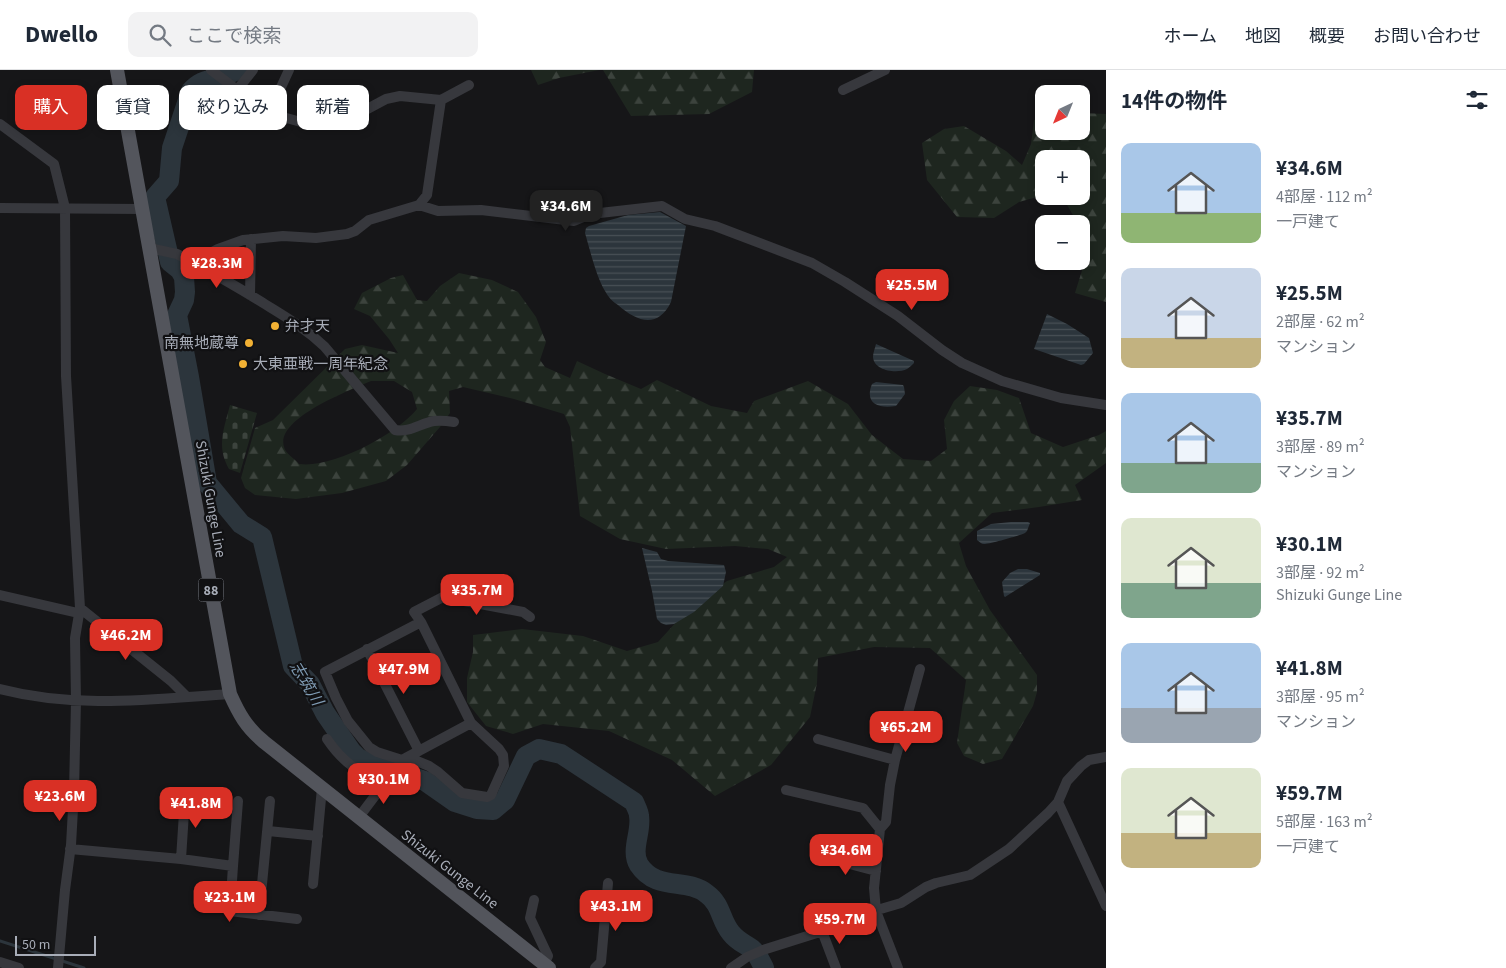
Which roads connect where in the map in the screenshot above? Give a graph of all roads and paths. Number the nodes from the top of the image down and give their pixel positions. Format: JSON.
{"nodes":[{"id":1,"x":117,"y":70,"type":"edge"},
{"id":2,"x":211,"y":70,"type":"edge"},
{"id":3,"x":253,"y":70,"type":"edge"},
{"id":4,"x":289,"y":70,"type":"edge"},
{"id":5,"x":885,"y":70,"type":"edge"},
{"id":6,"x":232,"y":85,"type":"edge"},
{"id":7,"x":234,"y":85,"type":"edge"},
{"id":8,"x":282,"y":85,"type":"edge"},
{"id":9,"x":469,"y":85,"type":"dead end"},
{"id":10,"x":842,"y":90,"type":"dead end"},
{"id":11,"x":442,"y":100,"type":"junction"},
{"id":12,"x":287,"y":118,"type":"edge"},
{"id":13,"x":0,"y":124,"type":"edge"},
{"id":14,"x":419,"y":205,"type":"junction"},
{"id":15,"x":0,"y":208,"type":"edge"},
{"id":16,"x":65,"y":208,"type":"junction"},
{"id":17,"x":142,"y":209,"type":"junction"},
{"id":18,"x":251,"y":239,"type":"junction"},
{"id":19,"x":154,"y":249,"type":"junction"},
{"id":20,"x":196,"y":264,"type":"junction"},
{"id":21,"x":250,"y":295,"type":"junction"},
{"id":22,"x":1106,"y":405,"type":"edge"},
{"id":23,"x":454,"y":422,"type":"dead end"},
{"id":24,"x":0,"y":595,"type":"edge"},
{"id":25,"x":79,"y":611,"type":"junction"},
{"id":26,"x":530,"y":617,"type":"dead end"},
{"id":27,"x":421,"y":622,"type":"junction"},
{"id":28,"x":368,"y":649,"type":"junction"},
{"id":29,"x":920,"y":669,"type":"dead end"},
{"id":30,"x":0,"y":689,"type":"edge"},
{"id":31,"x":230,"y":694,"type":"junction"},
{"id":32,"x":187,"y":697,"type":"junction"},
{"id":33,"x":76,"y":701,"type":"junction"},
{"id":34,"x":470,"y":723,"type":"junction"},
{"id":35,"x":327,"y":739,"type":"dead end"},
{"id":36,"x":818,"y":739,"type":"dead end"},
{"id":37,"x":419,"y":751,"type":"junction"},
{"id":38,"x":1106,"y":757,"type":"edge"},
{"id":39,"x":895,"y":760,"type":"junction"},
{"id":40,"x":403,"y":761,"type":"junction"},
{"id":41,"x":387,"y":782,"type":"junction"},
{"id":42,"x":322,"y":788,"type":"junction"},
{"id":43,"x":786,"y":790,"type":"dead end"},
{"id":44,"x":185,"y":797,"type":"dead end"},
{"id":45,"x":238,"y":801,"type":"dead end"},
{"id":46,"x":270,"y":801,"type":"dead end"},
{"id":47,"x":1058,"y":802,"type":"junction"},
{"id":48,"x":359,"y":817,"type":"junction"},
{"id":49,"x":880,"y":829,"type":"junction"},
{"id":50,"x":268,"y":831,"type":"junction"},
{"id":51,"x":318,"y":836,"type":"junction"},
{"id":52,"x":70,"y":849,"type":"junction"},
{"id":53,"x":823,"y":857,"type":"dead end"},
{"id":54,"x":181,"y":859,"type":"junction"},
{"id":55,"x":233,"y":866,"type":"junction"},
{"id":56,"x":876,"y":871,"type":"junction"},
{"id":57,"x":608,"y":883,"type":"dead end"},
{"id":58,"x":313,"y":884,"type":"dead end"},
{"id":59,"x":534,"y":900,"type":"dead end"},
{"id":60,"x":1106,"y":906,"type":"edge"},
{"id":61,"x":876,"y":911,"type":"junction"},
{"id":62,"x":259,"y":914,"type":"junction"},
{"id":63,"x":297,"y":919,"type":"dead end"},
{"id":64,"x":822,"y":931,"type":"junction"},
{"id":65,"x":0,"y":962,"type":"edge"},
{"id":66,"x":546,"y":966,"type":"edge"},
{"id":67,"x":19,"y":968,"type":"edge"},
{"id":68,"x":58,"y":968,"type":"edge"},
{"id":69,"x":596,"y":968,"type":"edge"},
{"id":70,"x":731,"y":968,"type":"edge"},
{"id":71,"x":836,"y":968,"type":"edge"},
{"id":72,"x":898,"y":968,"type":"edge"}],
"edges":[{"from":1,"to":17,"type":"main road","name":"Shizuki Gunge Line","number":"88"},
{"from":2,"to":6,"type":"street"},
{"from":3,"to":7,"type":"street"},
{"from":4,"to":8,"type":"street"},
{"from":5,"to":10,"type":"street"},
{"from":9,"to":11,"type":"street"},
{"from":11,"to":12,"type":"street"},
{"from":11,"to":14,"type":"street"},
{"from":13,"to":16,"type":"street"},
{"from":14,"to":18,"type":"street"},
{"from":14,"to":22,"type":"street"},
{"from":15,"to":16,"type":"street"},
{"from":16,"to":17,"type":"street"},
{"from":16,"to":25,"type":"street"},
{"from":17,"to":19,"type":"main road","name":"Shizuki Gunge Line","number":"88"},
{"from":18,"to":20,"type":"street"},
{"from":18,"to":21,"type":"street"},
{"from":19,"to":20,"type":"street"},
{"from":19,"to":31,"type":"main road","name":"Shizuki Gunge Line","number":"88"},
{"from":20,"to":21,"type":"street"},
{"from":21,"to":23,"type":"street"},
{"from":24,"to":25,"type":"street"},
{"from":25,"to":32,"type":"street"},
{"from":25,"to":33,"type":"street"},
{"from":26,"to":27,"type":"street"},
{"from":27,"to":28,"type":"street"},
{"from":27,"to":34,"type":"street"},
{"from":28,"to":37,"type":"street"},
{"from":28,"to":40,"type":"street"},
{"from":29,"to":39,"type":"street"},
{"from":30,"to":33,"type":"street"},
{"from":31,"to":32,"type":"street"},
{"from":31,"to":42,"type":"main road","name":"Shizuki Gunge Line","number":"88"},
{"from":32,"to":33,"type":"street"},
{"from":33,"to":52,"type":"street"},
{"from":34,"to":37,"type":"street"},
{"from":34,"to":40,"type":"street"},
{"from":35,"to":41,"type":"street"},
{"from":36,"to":39,"type":"street"},
{"from":37,"to":40,"type":"street"},
{"from":38,"to":47,"type":"street"},
{"from":39,"to":49,"type":"street"},
{"from":40,"to":41,"type":"street"},
{"from":41,"to":48,"type":"street"},
{"from":42,"to":48,"type":"main road","name":"Shizuki Gunge Line","number":"88"},
{"from":42,"to":51,"type":"street"},
{"from":43,"to":49,"type":"street"},
{"from":44,"to":54,"type":"street"},
{"from":45,"to":55,"type":"street"},
{"from":46,"to":50,"type":"street"},
{"from":47,"to":60,"type":"street"},
{"from":47,"to":61,"type":"street"},
{"from":48,"to":66,"type":"main road","name":"Shizuki Gunge Line","number":"88"},
{"from":49,"to":56,"type":"street"},
{"from":50,"to":51,"type":"street"},
{"from":50,"to":62,"type":"street"},
{"from":51,"to":58,"type":"street"},
{"from":52,"to":54,"type":"street"},
{"from":52,"to":68,"type":"street"},
{"from":53,"to":56,"type":"street"},
{"from":54,"to":55,"type":"street"},
{"from":55,"to":62,"type":"street"},
{"from":56,"to":61,"type":"street"},
{"from":57,"to":69,"type":"street"},
{"from":59,"to":66,"type":"street"},
{"from":61,"to":64,"type":"street"},
{"from":61,"to":72,"type":"street"},
{"from":62,"to":63,"type":"street"},
{"from":64,"to":70,"type":"street"},
{"from":64,"to":71,"type":"street"},
{"from":65,"to":67,"type":"street"}]}
